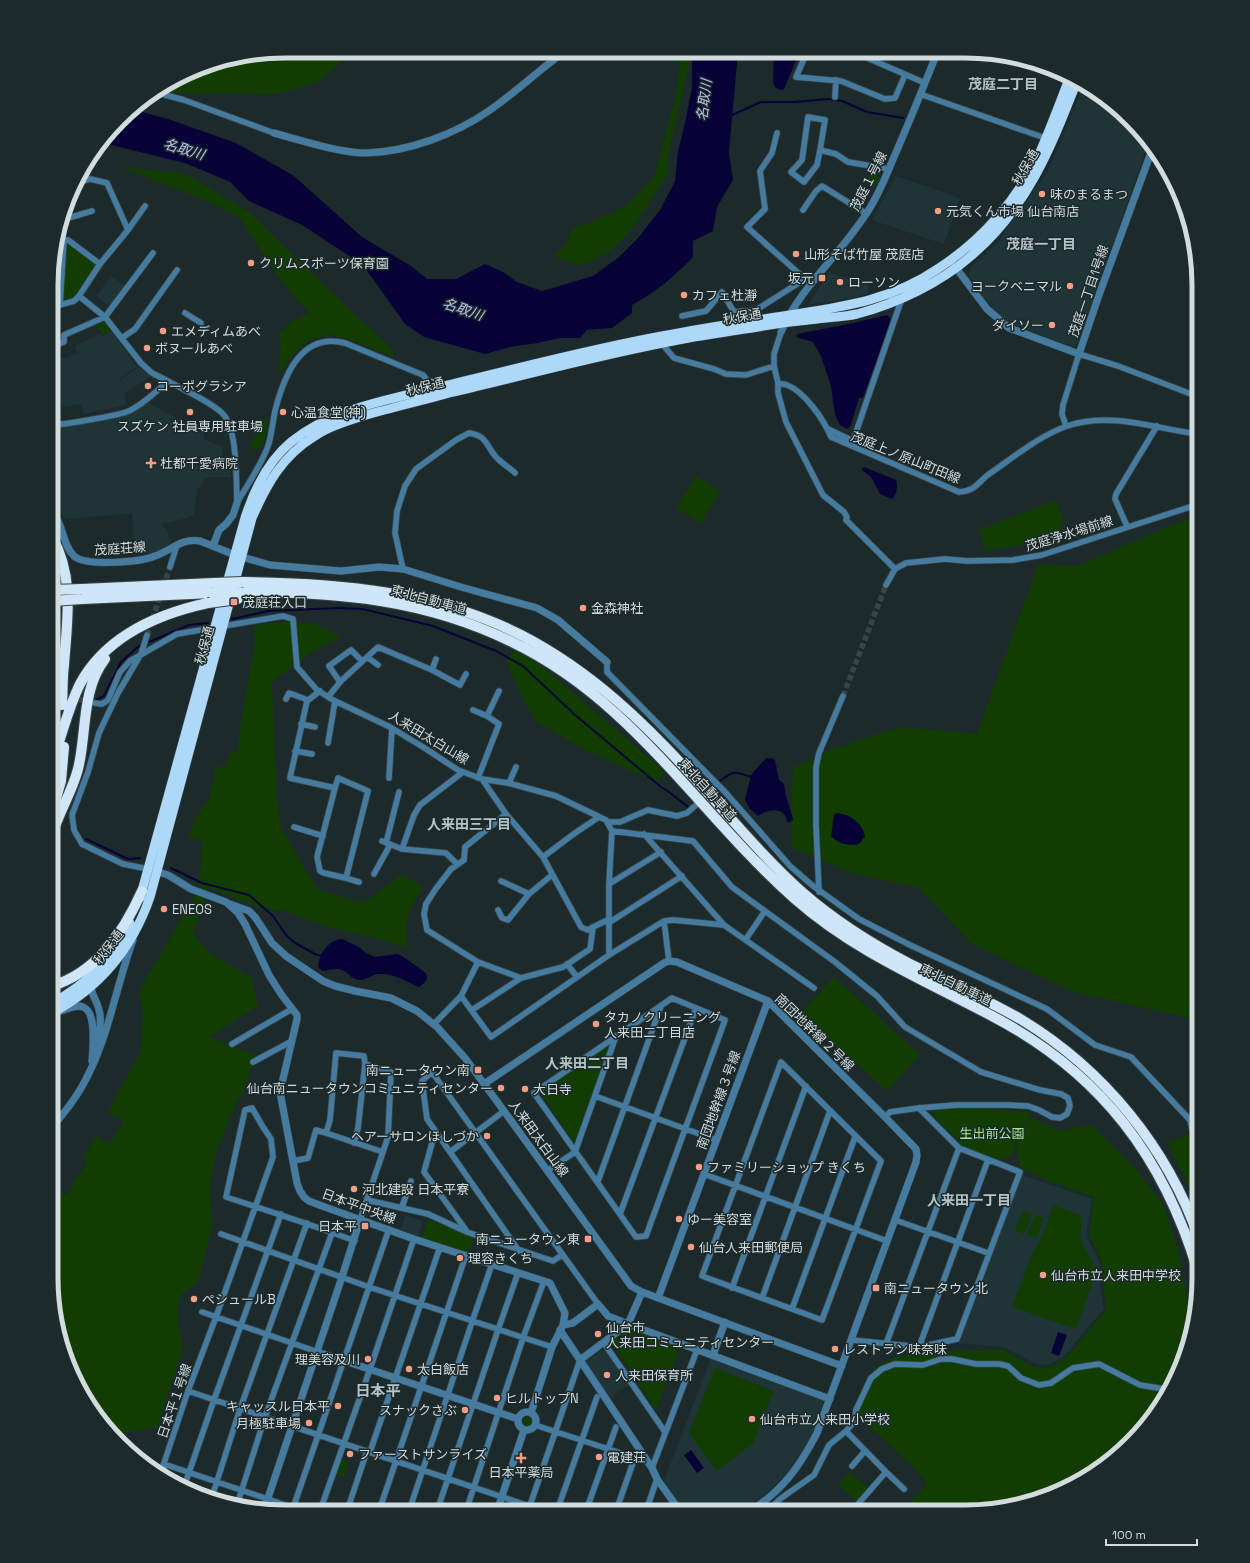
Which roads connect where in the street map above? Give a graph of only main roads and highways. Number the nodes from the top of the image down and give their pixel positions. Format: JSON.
{"nodes":[{"id":1,"x":1068,"y":82,"type":"edge"},
{"id":2,"x":1075,"y":86,"type":"edge"},
{"id":3,"x":953,"y":264,"type":"junction"},
{"id":4,"x":787,"y":319,"type":"junction"},
{"id":5,"x":58,"y":549,"type":"edge"},
{"id":6,"x":238,"y":556,"type":"junction"},
{"id":7,"x":58,"y":568,"type":"edge"},
{"id":8,"x":58,"y":587,"type":"edge"},
{"id":9,"x":213,"y":588,"type":"junction"},
{"id":10,"x":58,"y":590,"type":"edge"},
{"id":11,"x":82,"y":591,"type":"junction"},
{"id":12,"x":240,"y":591,"type":"junction"},
{"id":13,"x":58,"y":599,"type":"edge"},
{"id":14,"x":63,"y":622,"type":"junction"},
{"id":15,"x":133,"y":631,"type":"junction"},
{"id":16,"x":66,"y":639,"type":"junction"},
{"id":17,"x":58,"y":644,"type":"edge"},
{"id":18,"x":58,"y":651,"type":"edge"},
{"id":19,"x":58,"y":683,"type":"edge"},
{"id":20,"x":62,"y":705,"type":"dead end"},
{"id":21,"x":58,"y":744,"type":"edge"},
{"id":22,"x":64,"y":747,"type":"dead end"},
{"id":23,"x":58,"y":792,"type":"edge"},
{"id":24,"x":64,"y":804,"type":"junction"},
{"id":25,"x":58,"y":814,"type":"edge"},
{"id":26,"x":58,"y":820,"type":"edge"},
{"id":27,"x":153,"y":870,"type":"junction"},
{"id":28,"x":142,"y":891,"type":"junction"},
{"id":29,"x":58,"y":983,"type":"edge"},
{"id":30,"x":58,"y":999,"type":"edge"},
{"id":31,"x":58,"y":1010,"type":"edge"},
{"id":32,"x":1192,"y":1223,"type":"edge"},
{"id":33,"x":1192,"y":1255,"type":"edge"}],
"edges":[{"from":1,"to":3,"type":"highway","name":"秋保通"},
{"from":2,"to":3,"type":"highway","name":"秋保通"},
{"from":3,"to":4,"type":"highway","name":"秋保通"},
{"from":3,"to":4,"type":"highway","name":"秋保通"},
{"from":4,"to":6,"type":"highway","name":"秋保通"},
{"from":4,"to":6,"type":"highway","name":"秋保通"},
{"from":5,"to":16,"type":"highway"},
{"from":6,"to":27,"type":"highway","name":"秋保通"},
{"from":7,"to":14,"type":"highway"},
{"from":8,"to":11,"type":"highway"},
{"from":9,"to":11,"type":"highway","name":"東北自動車道"},
{"from":9,"to":11,"type":"highway","name":"東北自動車道"},
{"from":9,"to":12,"type":"highway","name":"東北自動車道","bridge":true},
{"from":10,"to":11,"type":"highway","name":"東北自動車道","bridge":true},
{"from":11,"to":13,"type":"highway","name":"東北自動車道","bridge":true},
{"from":12,"to":15,"type":"highway","bridge":true},
{"from":12,"to":32,"type":"highway","name":"東北自動車道"},
{"from":12,"to":33,"type":"highway","name":"東北自動車道"},
{"from":14,"to":17,"type":"highway"},
{"from":14,"to":18,"type":"highway"},
{"from":15,"to":21,"type":"highway"},
{"from":15,"to":24,"type":"highway"},
{"from":16,"to":19,"type":"highway"},
{"from":16,"to":20,"type":"highway"},
{"from":22,"to":23,"type":"highway"},
{"from":24,"to":25,"type":"highway"},
{"from":24,"to":26,"type":"highway"},
{"from":27,"to":28,"type":"highway","name":"秋保通"},
{"from":27,"to":31,"type":"highway","name":"秋保通"},
{"from":28,"to":29,"type":"highway"},
{"from":28,"to":30,"type":"highway","name":"秋保通"}]}
